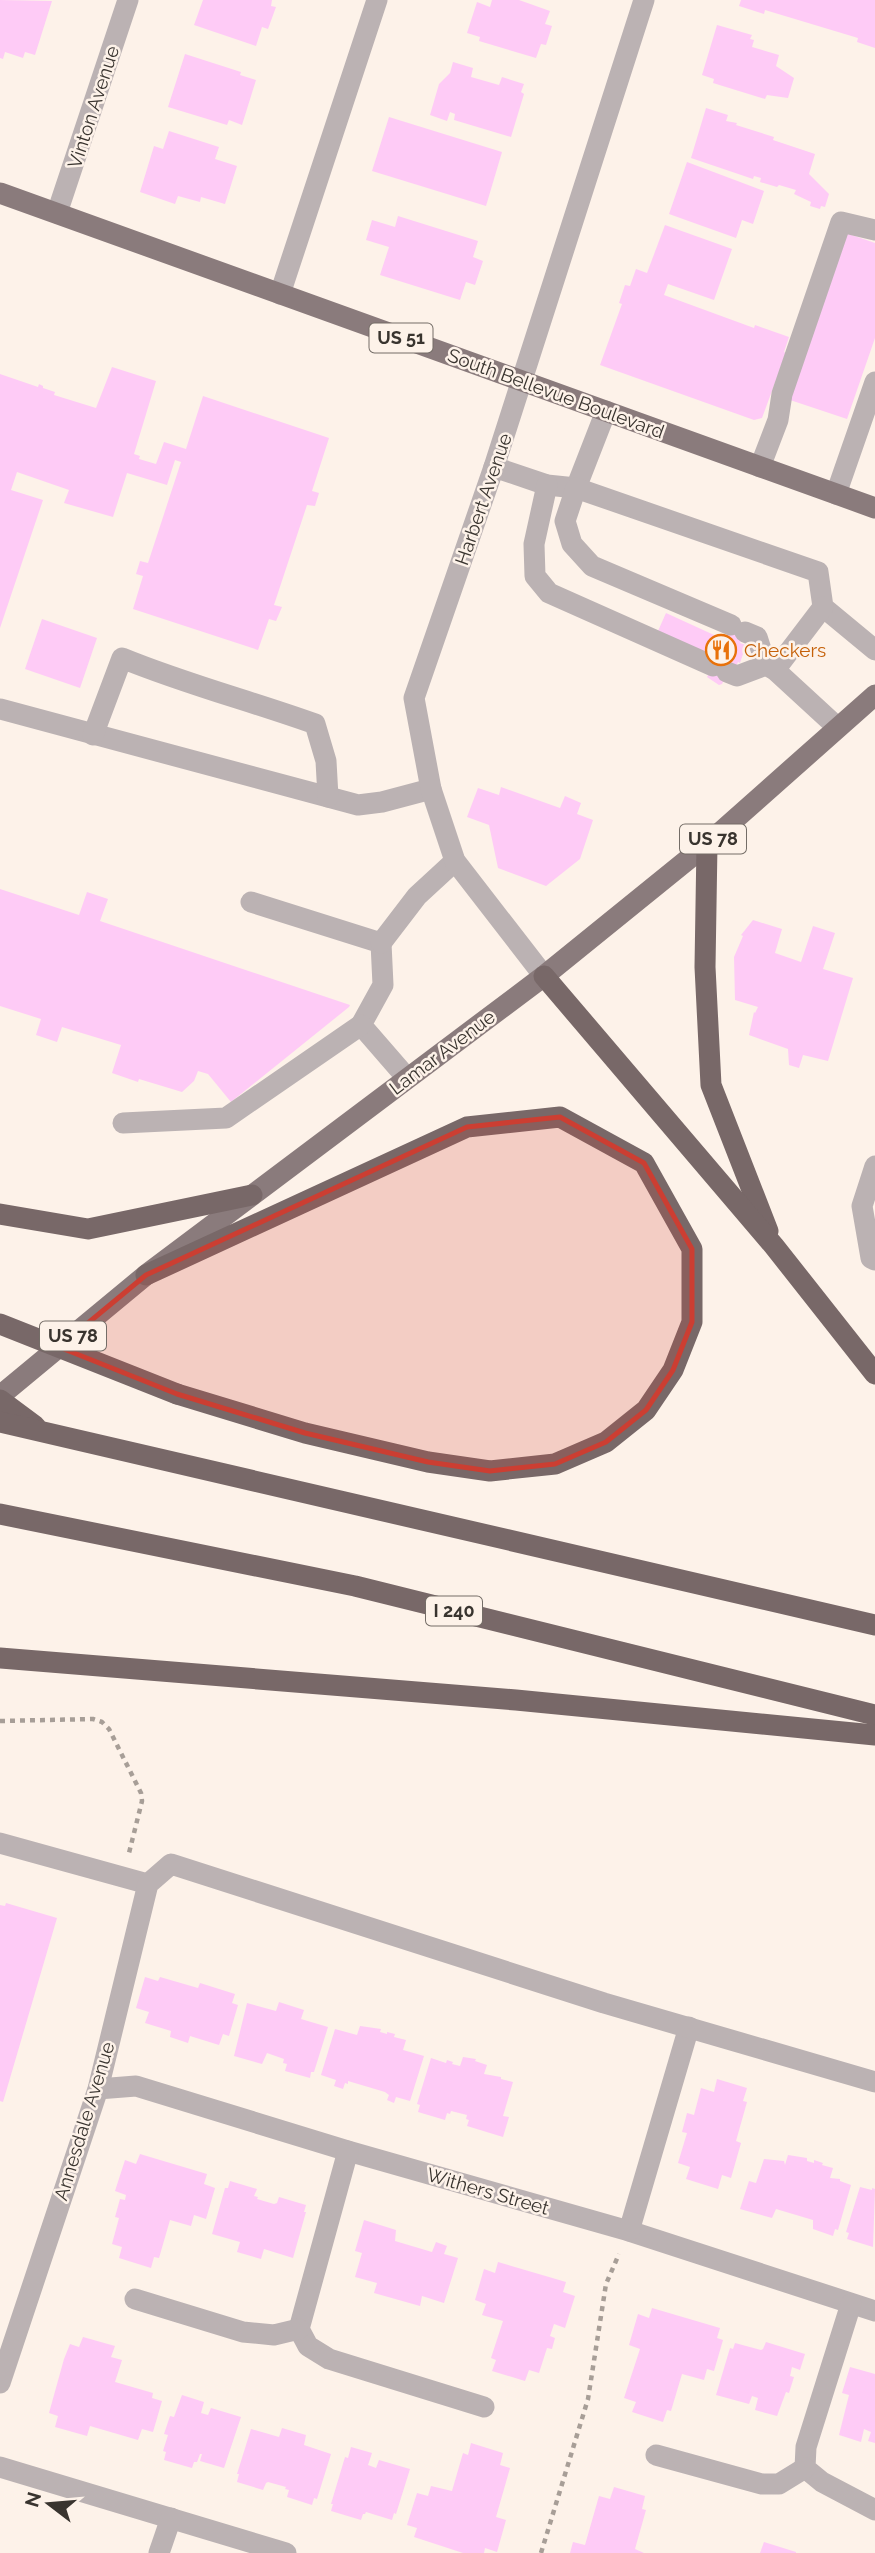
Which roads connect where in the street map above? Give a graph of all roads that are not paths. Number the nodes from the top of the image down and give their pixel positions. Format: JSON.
{"nodes":[{"id":1,"x":128,"y":0,"type":"edge"},
{"id":2,"x":377,"y":0,"type":"edge"},
{"id":3,"x":644,"y":0,"type":"edge"},
{"id":4,"x":0,"y":193,"type":"edge"},
{"id":5,"x":57,"y":214,"type":"junction"},
{"id":6,"x":875,"y":230,"type":"edge"},
{"id":7,"x":280,"y":294,"type":"junction"},
{"id":8,"x":522,"y":381,"type":"junction"},
{"id":9,"x":875,"y":382,"type":"edge"},
{"id":10,"x":606,"y":411,"type":"junction"},
{"id":11,"x":494,"y":467,"type":"junction"},
{"id":12,"x":760,"y":467,"type":"junction"},
{"id":13,"x":547,"y":485,"type":"junction"},
{"id":14,"x":576,"y":488,"type":"junction"},
{"id":15,"x":836,"y":494,"type":"junction"},
{"id":16,"x":875,"y":508,"type":"edge"},
{"id":17,"x":823,"y":607,"type":"junction"},
{"id":18,"x":875,"y":650,"type":"edge"},
{"id":19,"x":770,"y":668,"type":"junction"},
{"id":20,"x":875,"y":695,"type":"edge"},
{"id":21,"x":0,"y":709,"type":"edge"},
{"id":22,"x":837,"y":727,"type":"junction"},
{"id":23,"x":93,"y":735,"type":"junction"},
{"id":24,"x":431,"y":789,"type":"junction"},
{"id":25,"x":328,"y":797,"type":"junction"},
{"id":26,"x":707,"y":844,"type":"junction"},
{"id":27,"x":455,"y":860,"type":"junction"},
{"id":28,"x":250,"y":902,"type":"dead end"},
{"id":29,"x":381,"y":943,"type":"junction"},
{"id":30,"x":544,"y":976,"type":"junction"},
{"id":31,"x":361,"y":1025,"type":"junction"},
{"id":32,"x":407,"y":1079,"type":"junction"},
{"id":33,"x":123,"y":1123,"type":"dead end"},
{"id":34,"x":875,"y":1166,"type":"edge"},
{"id":35,"x":252,"y":1195,"type":"junction"},
{"id":36,"x":0,"y":1214,"type":"edge"},
{"id":37,"x":774,"y":1246,"type":"junction"},
{"id":38,"x":873,"y":1259,"type":"edge"},
{"id":39,"x":146,"y":1275,"type":"junction"},
{"id":40,"x":0,"y":1324,"type":"edge"},
{"id":41,"x":875,"y":1374,"type":"edge"},
{"id":42,"x":0,"y":1398,"type":"edge"},
{"id":43,"x":0,"y":1422,"type":"edge"},
{"id":44,"x":42,"y":1432,"type":"junction"},
{"id":45,"x":0,"y":1512,"type":"edge"},
{"id":46,"x":875,"y":1625,"type":"edge"},
{"id":47,"x":0,"y":1658,"type":"edge"},
{"id":48,"x":875,"y":1715,"type":"edge"},
{"id":49,"x":875,"y":1735,"type":"edge"},
{"id":50,"x":0,"y":1843,"type":"edge"},
{"id":51,"x":148,"y":1884,"type":"junction"},
{"id":52,"x":689,"y":2027,"type":"junction"},
{"id":53,"x":875,"y":2082,"type":"edge"},
{"id":54,"x":98,"y":2089,"type":"junction"},
{"id":55,"x":348,"y":2151,"type":"junction"},
{"id":56,"x":629,"y":2231,"type":"junction"},
{"id":57,"x":135,"y":2299,"type":"dead end"},
{"id":58,"x":851,"y":2304,"type":"junction"},
{"id":59,"x":875,"y":2311,"type":"edge"},
{"id":60,"x":10,"y":2315,"type":"edge"},
{"id":61,"x":299,"y":2329,"type":"junction"},
{"id":62,"x":0,"y":2383,"type":"edge"},
{"id":63,"x":484,"y":2407,"type":"dead end"},
{"id":64,"x":656,"y":2455,"type":"dead end"},
{"id":65,"x":0,"y":2467,"type":"edge"},
{"id":66,"x":805,"y":2468,"type":"junction"},
{"id":67,"x":875,"y":2510,"type":"edge"},
{"id":68,"x":171,"y":2518,"type":"junction"},
{"id":69,"x":159,"y":2553,"type":"edge"},
{"id":70,"x":286,"y":2553,"type":"edge"}],
"edges":[{"from":1,"to":5,"type":"street","name":"Vinton Avenue"},
{"from":2,"to":7,"type":"street"},
{"from":3,"to":8,"type":"street","name":"Harbert Avenue"},
{"from":4,"to":5,"type":"main road","name":"South Bellevue Boulevard","number":"US 51"},
{"from":5,"to":7,"type":"main road","name":"South Bellevue Boulevard","number":"US 51"},
{"from":6,"to":12,"type":"street"},
{"from":7,"to":8,"type":"main road","name":"South Bellevue Boulevard","number":"US 51"},
{"from":8,"to":10,"type":"main road","name":"South Bellevue Boulevard","number":"US 51"},
{"from":8,"to":11,"type":"street","name":"Harbert Avenue"},
{"from":9,"to":15,"type":"street"},
{"from":10,"to":12,"type":"main road","name":"South Bellevue Boulevard","number":"US 51"},
{"from":10,"to":14,"type":"street"},
{"from":11,"to":13,"type":"street"},
{"from":11,"to":24,"type":"street","name":"Harbert Avenue"},
{"from":12,"to":15,"type":"main road","name":"South Bellevue Boulevard","number":"US 51"},
{"from":13,"to":14,"type":"street"},
{"from":13,"to":19,"type":"street"},
{"from":14,"to":17,"type":"street"},
{"from":14,"to":19,"type":"street"},
{"from":15,"to":16,"type":"main road","name":"South Bellevue Boulevard","number":"US 51"},
{"from":17,"to":18,"type":"street"},
{"from":17,"to":19,"type":"street"},
{"from":19,"to":22,"type":"street"},
{"from":20,"to":22,"type":"main road","name":"Lamar Avenue","number":"US 78"},
{"from":21,"to":23,"type":"street"},
{"from":22,"to":26,"type":"main road","name":"Lamar Avenue","number":"US 78"},
{"from":23,"to":25,"type":"street"},
{"from":23,"to":25,"type":"street"},
{"from":24,"to":25,"type":"street"},
{"from":24,"to":27,"type":"street","name":"Harbert Avenue"},
{"from":26,"to":30,"type":"main road","name":"Lamar Avenue","number":"US 78"},
{"from":26,"to":37,"type":"highway"},
{"from":27,"to":29,"type":"street"},
{"from":27,"to":30,"type":"street","name":"Harbert Avenue"},
{"from":28,"to":29,"type":"street"},
{"from":29,"to":31,"type":"street"},
{"from":30,"to":32,"type":"main road","name":"Lamar Avenue","number":"US 78"},
{"from":30,"to":37,"type":"highway"},
{"from":31,"to":32,"type":"street"},
{"from":31,"to":33,"type":"street"},
{"from":32,"to":35,"type":"main road","name":"Lamar Avenue","number":"US 78"},
{"from":34,"to":38,"type":"street"},
{"from":35,"to":36,"type":"highway"},
{"from":35,"to":39,"type":"main road","name":"Lamar Avenue","number":"US 78"},
{"from":37,"to":41,"type":"highway"},
{"from":39,"to":40,"type":"highway","bridge":true},
{"from":39,"to":42,"type":"main road","name":"Lamar Avenue","number":"US 78"},
{"from":42,"to":44,"type":"highway"},
{"from":43,"to":44,"type":"highway"},
{"from":44,"to":46,"type":"highway"},
{"from":45,"to":48,"type":"highway","number":"I 240"},
{"from":47,"to":49,"type":"highway"},
{"from":50,"to":51,"type":"street"},
{"from":51,"to":52,"type":"street"},
{"from":51,"to":54,"type":"street","name":"Annesdale Avenue"},
{"from":52,"to":53,"type":"street"},
{"from":52,"to":56,"type":"street"},
{"from":54,"to":55,"type":"street","name":"Withers Street"},
{"from":54,"to":60,"type":"street","name":"Annesdale Avenue"},
{"from":55,"to":56,"type":"street","name":"Withers Street"},
{"from":55,"to":61,"type":"street"},
{"from":56,"to":58,"type":"street","name":"Withers Street"},
{"from":57,"to":61,"type":"street"},
{"from":58,"to":59,"type":"street","name":"Withers Street"},
{"from":58,"to":66,"type":"street"},
{"from":60,"to":62,"type":"street","name":"Annesdale Avenue"},
{"from":61,"to":63,"type":"street"},
{"from":64,"to":66,"type":"street"},
{"from":65,"to":68,"type":"street"},
{"from":66,"to":67,"type":"street"},
{"from":68,"to":69,"type":"street"},
{"from":68,"to":70,"type":"street"}]}
